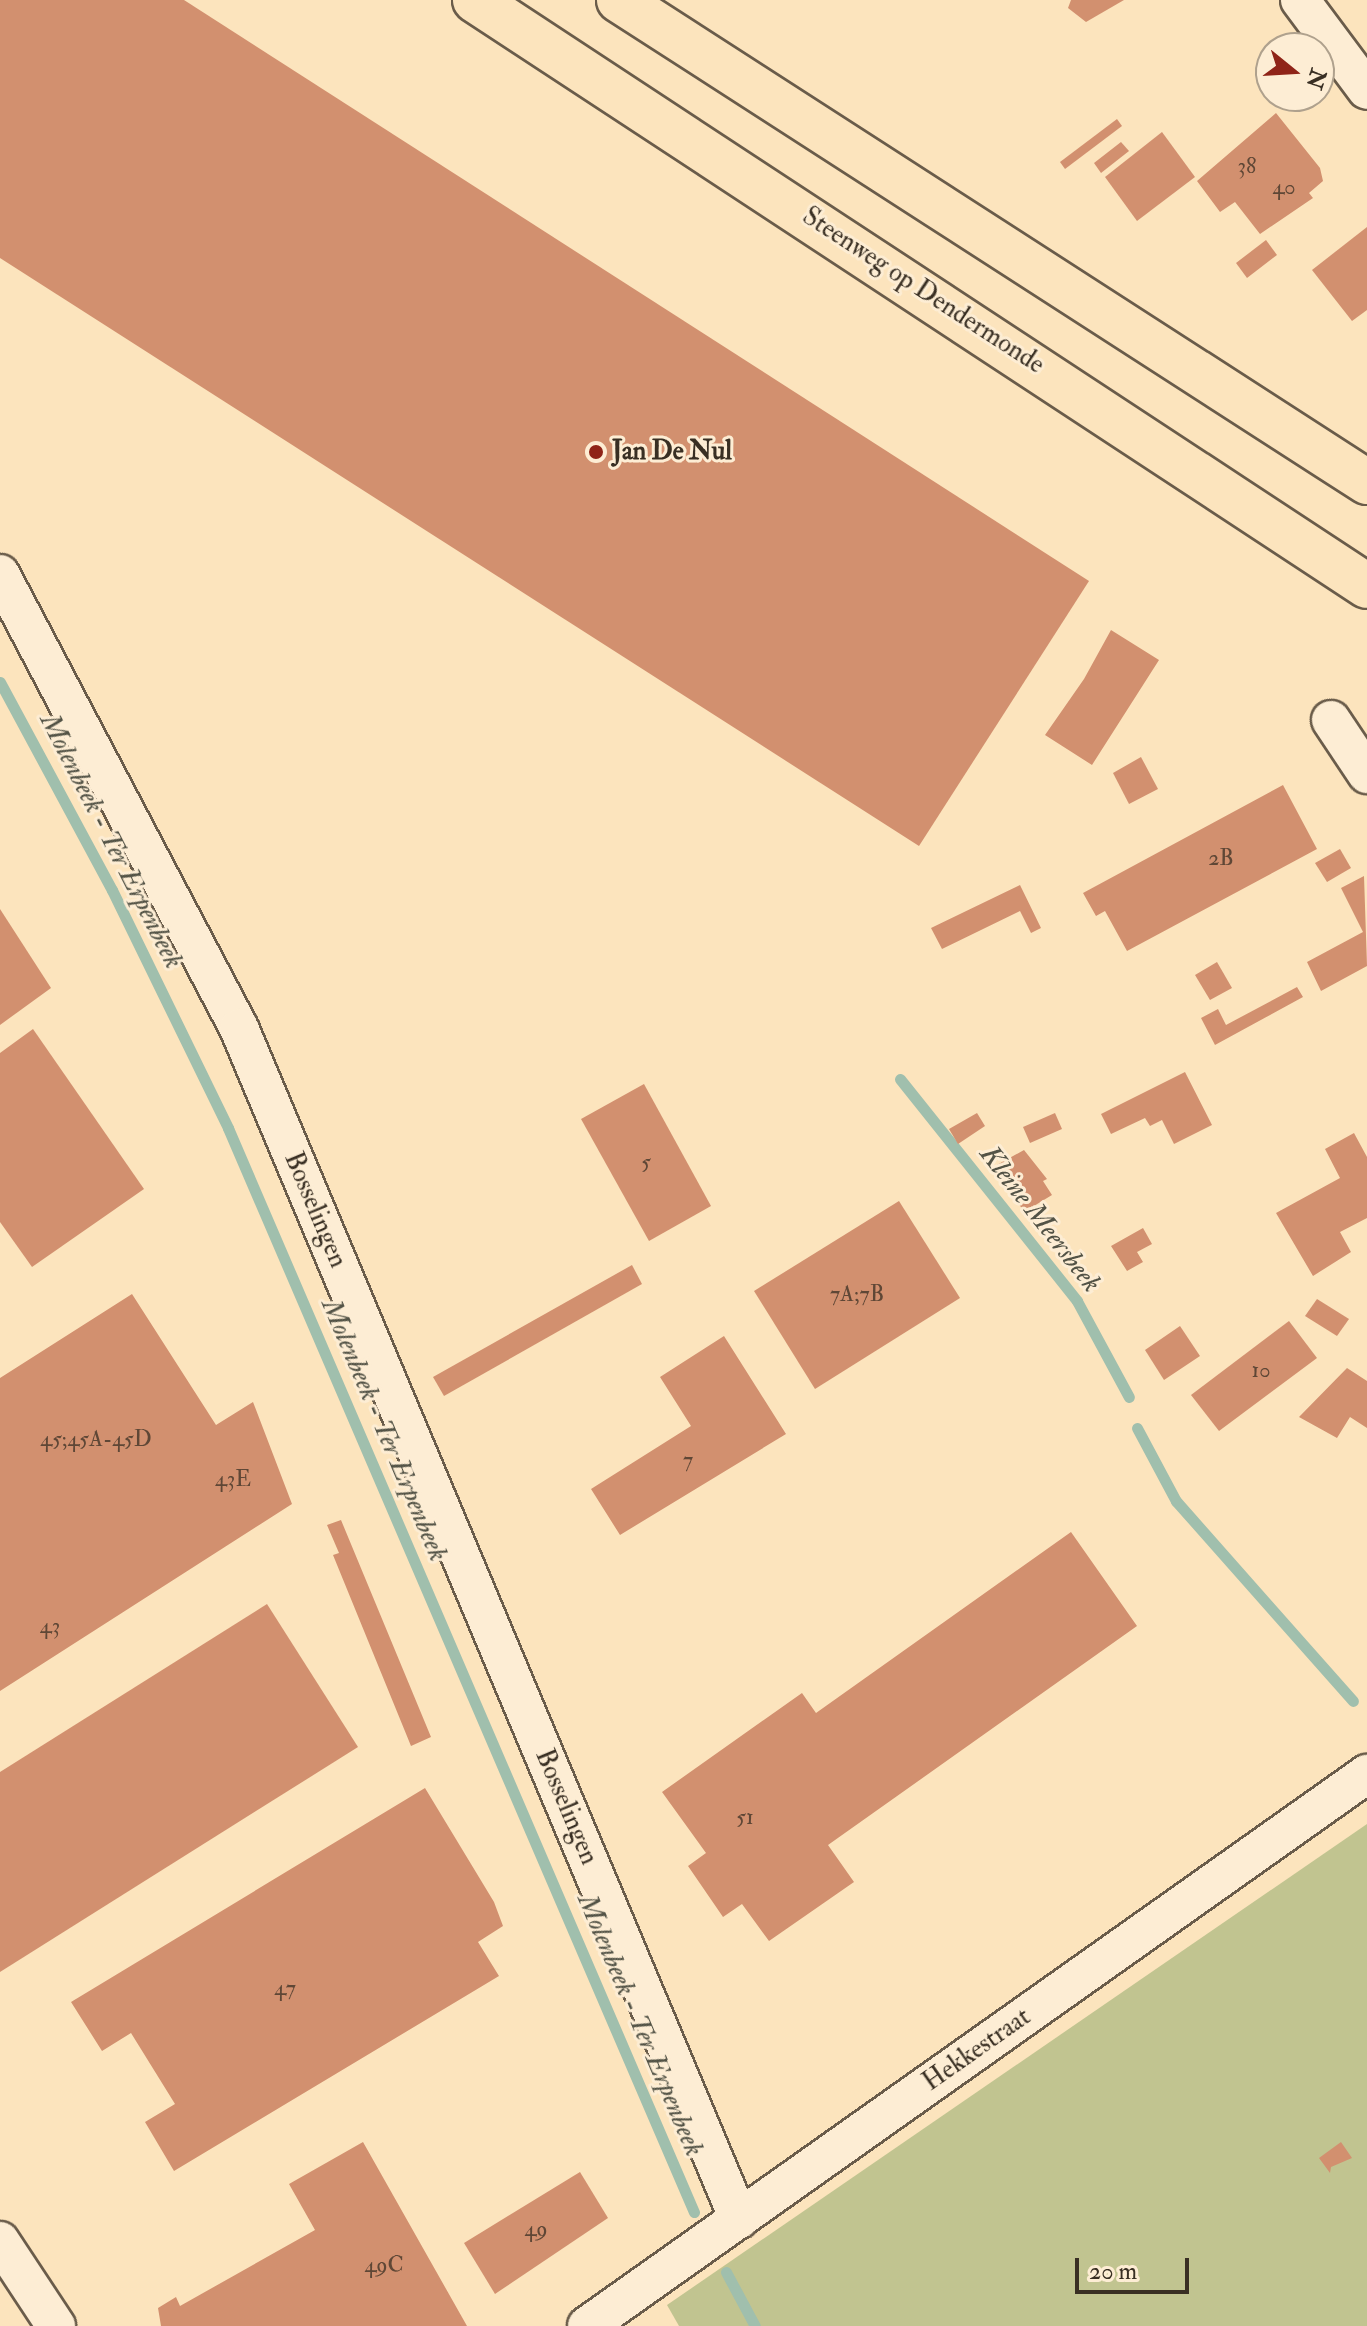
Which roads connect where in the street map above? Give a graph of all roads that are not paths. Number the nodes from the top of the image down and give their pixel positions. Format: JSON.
{"nodes":[{"id":1,"x":475,"y":0,"type":"edge"},
{"id":2,"x":619,"y":0,"type":"edge"},
{"id":3,"x":1300,"y":0,"type":"edge"},
{"id":4,"x":1367,"y":90,"type":"edge"},
{"id":5,"x":1367,"y":482,"type":"edge"},
{"id":6,"x":0,"y":574,"type":"edge"},
{"id":7,"x":1367,"y":586,"type":"edge"},
{"id":8,"x":1331,"y":720,"type":"dead end"},
{"id":9,"x":1367,"y":774,"type":"edge"},
{"id":10,"x":1367,"y":1774,"type":"edge"},
{"id":11,"x":739,"y":2219,"type":"junction"},
{"id":12,"x":0,"y":2241,"type":"edge"},
{"id":13,"x":56,"y":2326,"type":"edge"},
{"id":14,"x":587,"y":2326,"type":"edge"}],
"edges":[{"from":1,"to":7,"type":"main road","name":"Steenweg op Dendermonde"},
{"from":2,"to":5,"type":"main road"},
{"from":3,"to":4,"type":"street"},
{"from":6,"to":11,"type":"street","name":"Bosselingen"},
{"from":8,"to":9,"type":"street"},
{"from":10,"to":11,"type":"street","name":"Hekkestraat"},
{"from":11,"to":14,"type":"street","name":"Hekkestraat"},
{"from":12,"to":13,"type":"street"}]}
